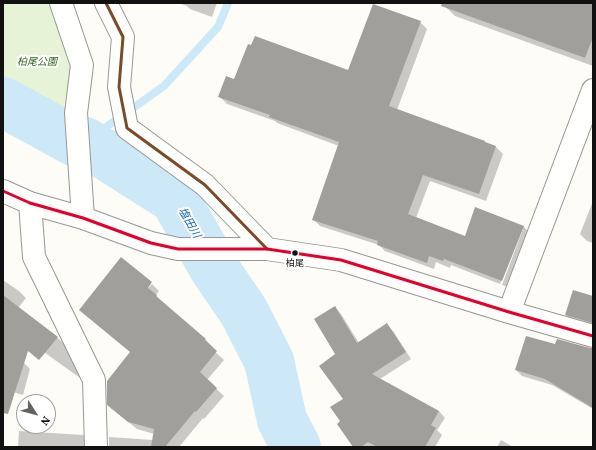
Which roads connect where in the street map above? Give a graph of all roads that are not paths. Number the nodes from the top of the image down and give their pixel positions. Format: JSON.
{"nodes":[{"id":1,"x":61,"y":3,"type":"edge"},
{"id":2,"x":106,"y":3,"type":"edge"},
{"id":3,"x":593,"y":90,"type":"edge"},
{"id":4,"x":3,"y":190,"type":"edge"},
{"id":5,"x":30,"y":203,"type":"junction"},
{"id":6,"x":83,"y":218,"type":"junction"},
{"id":7,"x":267,"y":249,"type":"junction"},
{"id":8,"x":509,"y":312,"type":"junction"},
{"id":9,"x":593,"y":336,"type":"edge"},
{"id":10,"x":96,"y":447,"type":"edge"}],
"edges":[{"from":1,"to":6,"type":"street"},
{"from":2,"to":7,"type":"street"},
{"from":3,"to":8,"type":"street"},
{"from":4,"to":5,"type":"street"},
{"from":5,"to":6,"type":"street"},
{"from":5,"to":10,"type":"street"},
{"from":6,"to":7,"type":"street"},
{"from":7,"to":8,"type":"street"},
{"from":8,"to":9,"type":"street"}]}
